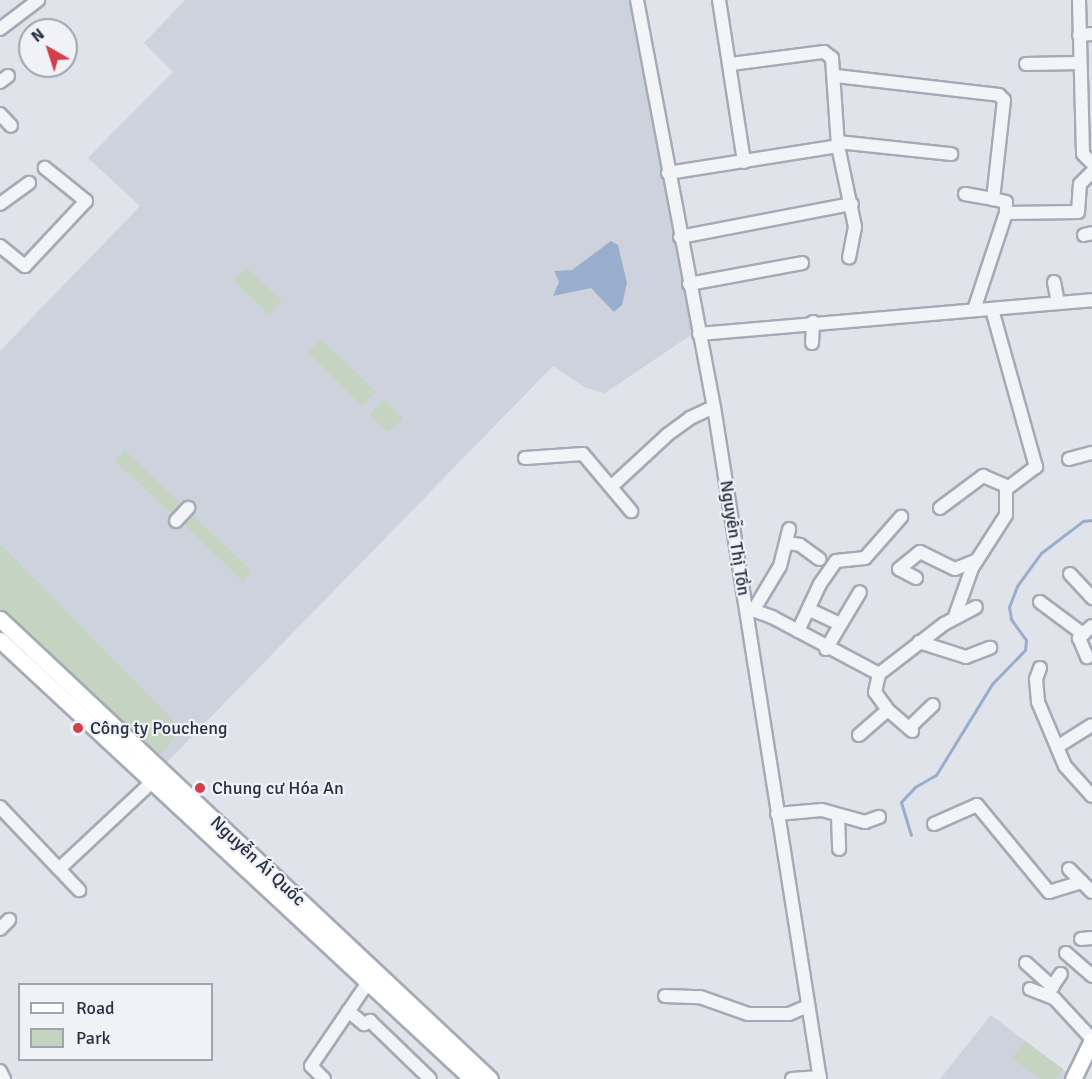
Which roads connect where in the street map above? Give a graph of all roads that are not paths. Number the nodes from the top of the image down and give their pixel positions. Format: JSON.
{"nodes":[{"id":1,"x":38,"y":0,"type":"edge"},
{"id":2,"x":637,"y":0,"type":"edge"},
{"id":3,"x":719,"y":0,"type":"edge"},
{"id":4,"x":1079,"y":0,"type":"edge"},
{"id":5,"x":0,"y":30,"type":"edge"},
{"id":6,"x":1086,"y":34,"type":"edge"},
{"id":7,"x":1080,"y":63,"type":"junction"},
{"id":8,"x":731,"y":64,"type":"junction"},
{"id":9,"x":1026,"y":64,"type":"dead end"},
{"id":10,"x":836,"y":76,"type":"junction"},
{"id":11,"x":0,"y":114,"type":"edge"},
{"id":12,"x":11,"y":126,"type":"dead end"},
{"id":13,"x":838,"y":144,"type":"junction"},
{"id":14,"x":951,"y":154,"type":"dead end"},
{"id":15,"x":744,"y":162,"type":"junction"},
{"id":16,"x":1092,"y":164,"type":"edge"},
{"id":17,"x":45,"y":168,"type":"dead end"},
{"id":18,"x":1092,"y":172,"type":"edge"},
{"id":19,"x":668,"y":173,"type":"junction"},
{"id":20,"x":29,"y":183,"type":"dead end"},
{"id":21,"x":965,"y":194,"type":"dead end"},
{"id":22,"x":993,"y":199,"type":"junction"},
{"id":23,"x":0,"y":204,"type":"edge"},
{"id":24,"x":852,"y":204,"type":"junction"},
{"id":25,"x":1006,"y":213,"type":"junction"},
{"id":26,"x":680,"y":237,"type":"junction"},
{"id":27,"x":0,"y":246,"type":"edge"},
{"id":28,"x":849,"y":257,"type":"dead end"},
{"id":29,"x":802,"y":263,"type":"dead end"},
{"id":30,"x":1054,"y":282,"type":"dead end"},
{"id":31,"x":689,"y":284,"type":"junction"},
{"id":32,"x":1092,"y":300,"type":"edge"},
{"id":33,"x":1058,"y":303,"type":"junction"},
{"id":34,"x":992,"y":309,"type":"junction"},
{"id":35,"x":974,"y":310,"type":"junction"},
{"id":36,"x":813,"y":322,"type":"junction"},
{"id":37,"x":699,"y":334,"type":"junction"},
{"id":38,"x":812,"y":343,"type":"dead end"},
{"id":39,"x":714,"y":407,"type":"junction"},
{"id":40,"x":1092,"y":453,"type":"edge"},
{"id":41,"x":525,"y":459,"type":"dead end"},
{"id":42,"x":1069,"y":459,"type":"dead end"},
{"id":43,"x":612,"y":486,"type":"junction"},
{"id":44,"x":1006,"y":487,"type":"junction"},
{"id":45,"x":188,"y":508,"type":"dead end"},
{"id":46,"x":940,"y":508,"type":"dead end"},
{"id":47,"x":631,"y":511,"type":"dead end"},
{"id":48,"x":901,"y":517,"type":"dead end"},
{"id":49,"x":176,"y":520,"type":"dead end"},
{"id":50,"x":789,"y":529,"type":"dead end"},
{"id":51,"x":788,"y":543,"type":"junction"},
{"id":52,"x":819,"y":560,"type":"dead end"},
{"id":53,"x":977,"y":560,"type":"junction"},
{"id":54,"x":1071,"y":574,"type":"dead end"},
{"id":55,"x":916,"y":578,"type":"dead end"},
{"id":56,"x":860,"y":592,"type":"dead end"},
{"id":57,"x":1092,"y":598,"type":"edge"},
{"id":58,"x":1040,"y":602,"type":"dead end"},
{"id":59,"x":976,"y":607,"type":"dead end"},
{"id":60,"x":750,"y":610,"type":"junction"},
{"id":61,"x":810,"y":610,"type":"junction"},
{"id":62,"x":955,"y":616,"type":"junction"},
{"id":63,"x":0,"y":619,"type":"edge"},
{"id":64,"x":840,"y":624,"type":"junction"},
{"id":65,"x":1088,"y":630,"type":"edge"},
{"id":66,"x":798,"y":631,"type":"junction"},
{"id":67,"x":0,"y":640,"type":"edge"},
{"id":68,"x":920,"y":642,"type":"junction"},
{"id":69,"x":990,"y":648,"type":"dead end"},
{"id":70,"x":826,"y":649,"type":"junction"},
{"id":71,"x":1087,"y":657,"type":"dead end"},
{"id":72,"x":1040,"y":668,"type":"dead end"},
{"id":73,"x":879,"y":674,"type":"junction"},
{"id":74,"x":933,"y":705,"type":"dead end"},
{"id":75,"x":888,"y":710,"type":"junction"},
{"id":76,"x":1092,"y":725,"type":"edge"},
{"id":77,"x":859,"y":735,"type":"dead end"},
{"id":78,"x":1057,"y":747,"type":"junction"},
{"id":79,"x":158,"y":776,"type":"junction"},
{"id":80,"x":1092,"y":796,"type":"edge"},
{"id":81,"x":0,"y":807,"type":"edge"},
{"id":82,"x":777,"y":814,"type":"junction"},
{"id":83,"x":838,"y":816,"type":"junction"},
{"id":84,"x":879,"y":818,"type":"dead end"},
{"id":85,"x":934,"y":825,"type":"dead end"},
{"id":86,"x":839,"y":849,"type":"dead end"},
{"id":87,"x":59,"y":869,"type":"junction"},
{"id":88,"x":1069,"y":869,"type":"dead end"},
{"id":89,"x":1082,"y":882,"type":"junction"},
{"id":90,"x":79,"y":890,"type":"dead end"},
{"id":91,"x":1092,"y":892,"type":"edge"},
{"id":92,"x":1066,"y":953,"type":"dead end"},
{"id":93,"x":1026,"y":963,"type":"dead end"},
{"id":94,"x":1061,"y":974,"type":"dead end"},
{"id":95,"x":1092,"y":976,"type":"edge"},
{"id":96,"x":369,"y":981,"type":"junction"},
{"id":97,"x":1030,"y":989,"type":"dead end"},
{"id":98,"x":1050,"y":990,"type":"junction"},
{"id":99,"x":665,"y":996,"type":"dead end"},
{"id":100,"x":808,"y":1006,"type":"junction"},
{"id":101,"x":348,"y":1011,"type":"junction"},
{"id":102,"x":1092,"y":1039,"type":"edge"},
{"id":103,"x":0,"y":1071,"type":"edge"},
{"id":104,"x":469,"y":1078,"type":"edge"},
{"id":105,"x":820,"y":1078,"type":"edge"},
{"id":106,"x":4,"y":1079,"type":"edge"},
{"id":107,"x":324,"y":1079,"type":"edge"},
{"id":108,"x":430,"y":1079,"type":"edge"},
{"id":109,"x":490,"y":1079,"type":"edge"},
{"id":110,"x":792,"y":1079,"type":"edge"},
{"id":111,"x":1073,"y":1079,"type":"edge"}],
"edges":[{"from":1,"to":5,"type":"street"},
{"from":2,"to":19,"type":"street","name":"Nguyễn Thị Tồn"},
{"from":3,"to":8,"type":"street"},
{"from":4,"to":6,"type":"street"},
{"from":6,"to":7,"type":"street"},
{"from":7,"to":9,"type":"street"},
{"from":7,"to":16,"type":"street"},
{"from":8,"to":10,"type":"street"},
{"from":8,"to":15,"type":"street"},
{"from":10,"to":13,"type":"street"},
{"from":10,"to":22,"type":"street"},
{"from":11,"to":12,"type":"street"},
{"from":13,"to":14,"type":"street"},
{"from":13,"to":15,"type":"street"},
{"from":13,"to":24,"type":"street"},
{"from":15,"to":19,"type":"street"},
{"from":17,"to":27,"type":"street"},
{"from":18,"to":25,"type":"street"},
{"from":19,"to":26,"type":"street","name":"Nguyễn Thị Tồn"},
{"from":20,"to":23,"type":"street"},
{"from":21,"to":22,"type":"street"},
{"from":22,"to":25,"type":"street"},
{"from":24,"to":26,"type":"street"},
{"from":24,"to":28,"type":"street"},
{"from":25,"to":35,"type":"street"},
{"from":26,"to":31,"type":"street","name":"Nguyễn Thị Tồn"},
{"from":29,"to":31,"type":"street"},
{"from":30,"to":33,"type":"street"},
{"from":31,"to":37,"type":"street","name":"Nguyễn Thị Tồn"},
{"from":32,"to":33,"type":"street"},
{"from":33,"to":34,"type":"street"},
{"from":34,"to":35,"type":"street"},
{"from":34,"to":44,"type":"street"},
{"from":35,"to":36,"type":"street"},
{"from":36,"to":37,"type":"street"},
{"from":36,"to":38,"type":"street"},
{"from":37,"to":39,"type":"street","name":"Nguyễn Thị Tồn"},
{"from":39,"to":43,"type":"street"},
{"from":39,"to":60,"type":"street","name":"Nguyễn Thị Tồn"},
{"from":40,"to":42,"type":"street"},
{"from":41,"to":43,"type":"street"},
{"from":43,"to":47,"type":"street"},
{"from":44,"to":46,"type":"street"},
{"from":44,"to":53,"type":"street"},
{"from":45,"to":49,"type":"street"},
{"from":48,"to":61,"type":"street"},
{"from":50,"to":51,"type":"street"},
{"from":51,"to":52,"type":"street"},
{"from":51,"to":60,"type":"street"},
{"from":53,"to":55,"type":"street"},
{"from":53,"to":62,"type":"street"},
{"from":54,"to":57,"type":"street"},
{"from":56,"to":64,"type":"street"},
{"from":58,"to":65,"type":"street"},
{"from":59,"to":62,"type":"street"},
{"from":60,"to":66,"type":"street"},
{"from":60,"to":82,"type":"street","name":"Nguyễn Thị Tồn"},
{"from":61,"to":64,"type":"street"},
{"from":61,"to":66,"type":"street"},
{"from":62,"to":68,"type":"street"},
{"from":63,"to":79,"type":"main road","name":"Nguyễn Ái Quốc"},
{"from":64,"to":70,"type":"street"},
{"from":65,"to":71,"type":"street"},
{"from":66,"to":70,"type":"street"},
{"from":67,"to":79,"type":"main road"},
{"from":68,"to":69,"type":"street"},
{"from":68,"to":73,"type":"street"},
{"from":70,"to":73,"type":"street"},
{"from":72,"to":78,"type":"street"},
{"from":73,"to":75,"type":"street"},
{"from":74,"to":75,"type":"street"},
{"from":75,"to":77,"type":"street"},
{"from":76,"to":78,"type":"street"},
{"from":78,"to":80,"type":"street"},
{"from":79,"to":87,"type":"street"},
{"from":79,"to":96,"type":"main road","name":"Nguyễn Ái Quốc"},
{"from":79,"to":109,"type":"main road","name":"Nguyễn Ái Quốc"},
{"from":81,"to":87,"type":"street"},
{"from":82,"to":83,"type":"street"},
{"from":82,"to":100,"type":"street","name":"Nguyễn Thị Tồn"},
{"from":83,"to":84,"type":"street"},
{"from":83,"to":86,"type":"street"},
{"from":85,"to":89,"type":"street"},
{"from":87,"to":90,"type":"street"},
{"from":88,"to":89,"type":"street"},
{"from":89,"to":91,"type":"street"},
{"from":92,"to":95,"type":"street"},
{"from":93,"to":98,"type":"street"},
{"from":94,"to":98,"type":"street"},
{"from":96,"to":101,"type":"street"},
{"from":96,"to":104,"type":"main road","name":"Nguyễn Ái Quốc"},
{"from":97,"to":98,"type":"street"},
{"from":98,"to":102,"type":"street"},
{"from":99,"to":100,"type":"street"},
{"from":100,"to":105,"type":"street","name":"Nguyễn Thị Tồn"},
{"from":101,"to":107,"type":"street"},
{"from":101,"to":108,"type":"street"},
{"from":102,"to":111,"type":"main road"},
{"from":103,"to":106,"type":"street"},
{"from":105,"to":110,"type":"street"}]}
